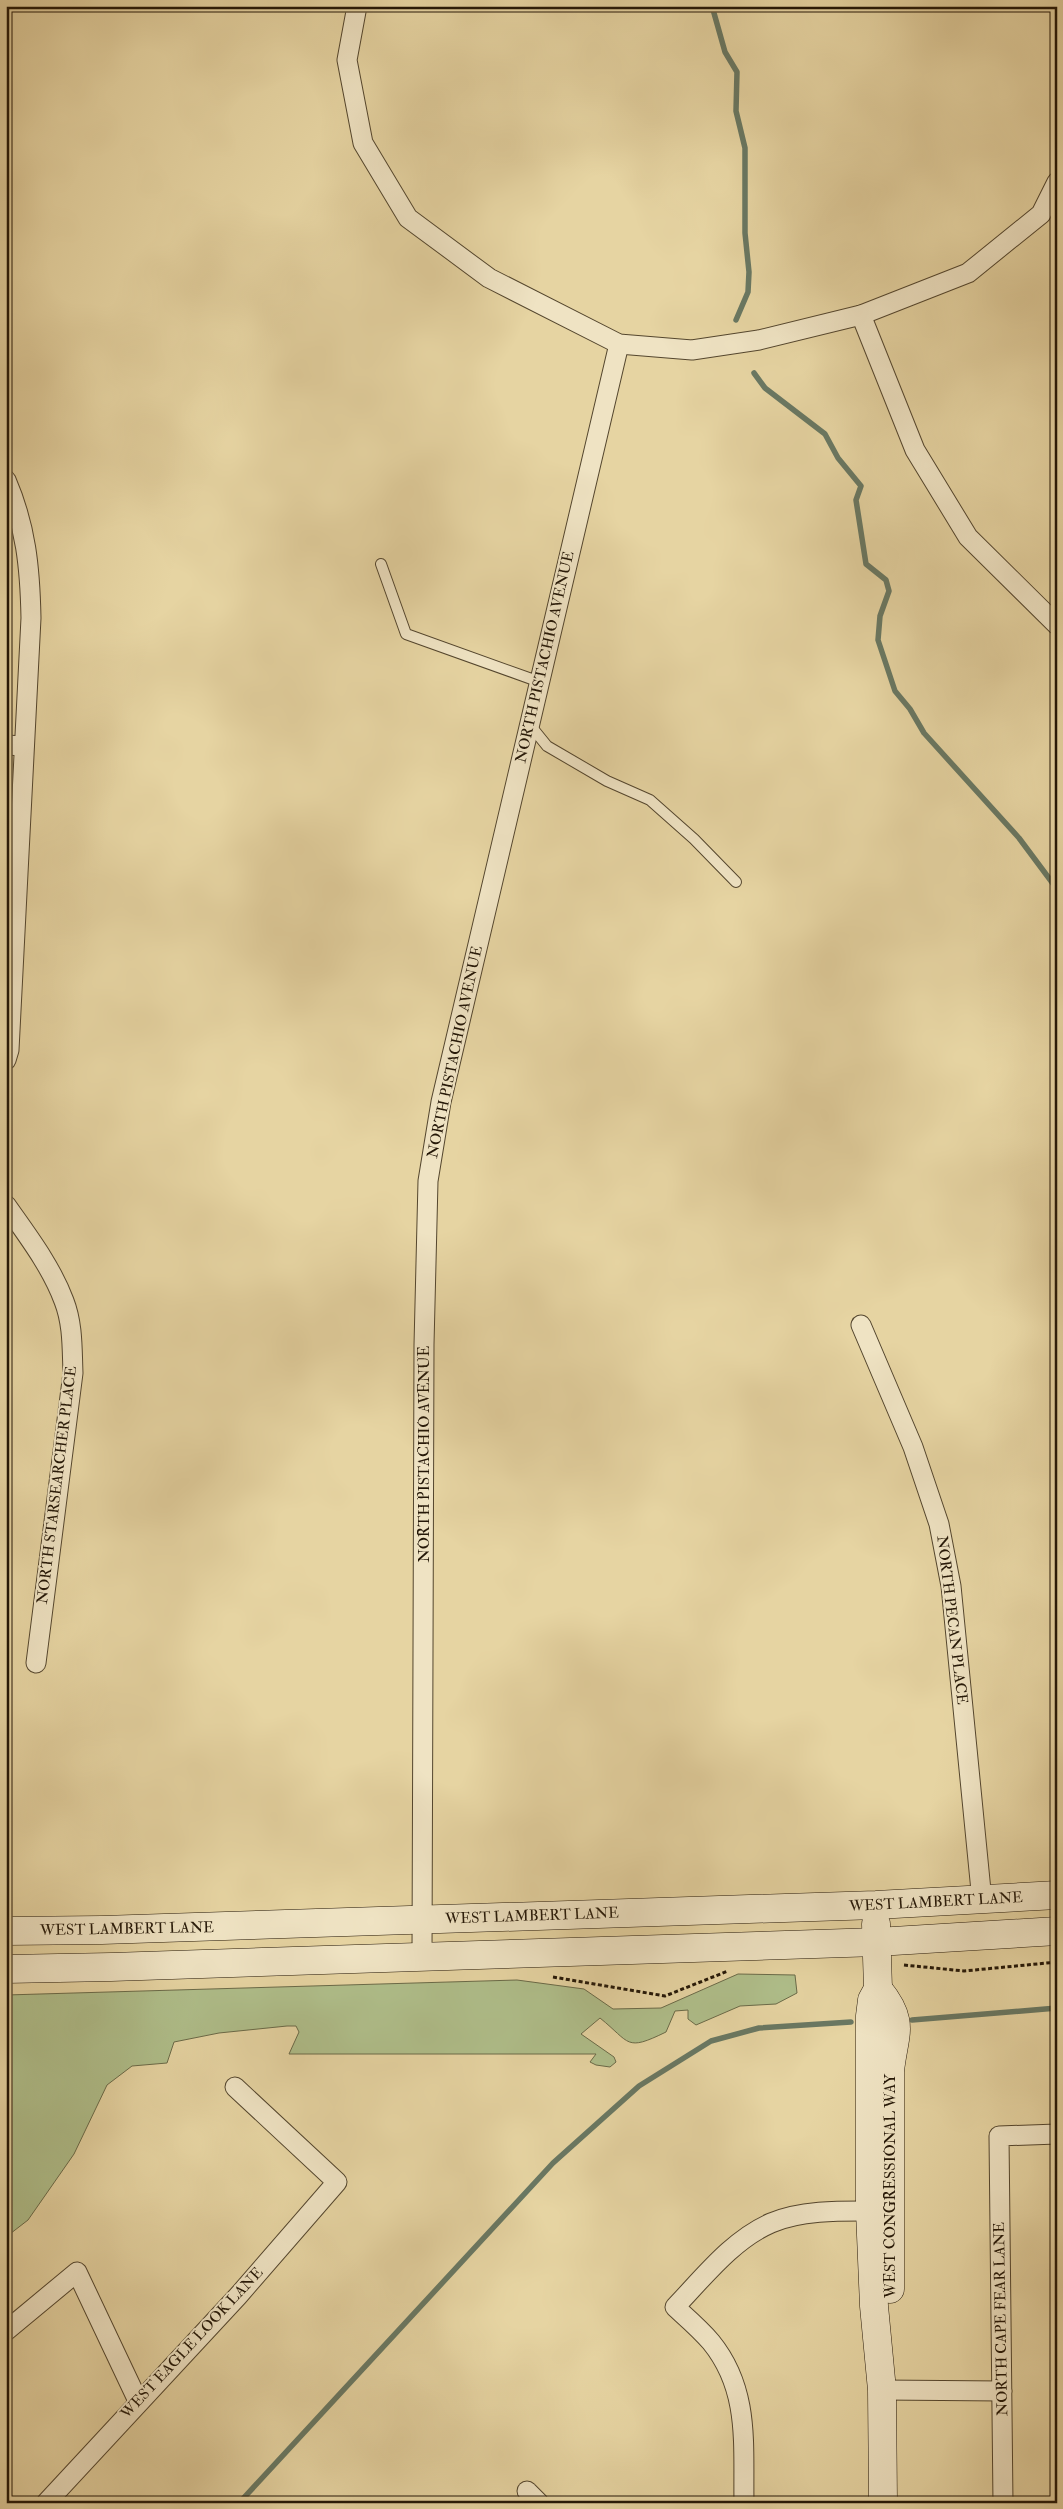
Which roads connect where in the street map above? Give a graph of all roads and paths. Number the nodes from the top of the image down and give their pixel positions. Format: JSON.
{"nodes":[{"id":1,"x":357,"y":6,"type":"edge"},
{"id":2,"x":1057,"y":182,"type":"edge"},
{"id":3,"x":862,"y":315,"type":"junction"},
{"id":4,"x":619,"y":344,"type":"junction"},
{"id":5,"x":6,"y":480,"type":"edge"},
{"id":6,"x":381,"y":564,"type":"dead end"},
{"id":7,"x":1057,"y":625,"type":"edge"},
{"id":8,"x":540,"y":682,"type":"junction"},
{"id":9,"x":530,"y":725,"type":"junction"},
{"id":10,"x":15,"y":746,"type":"edge"},
{"id":11,"x":736,"y":882,"type":"dead end"},
{"id":12,"x":6,"y":1060,"type":"edge"},
{"id":13,"x":6,"y":1205,"type":"edge"},
{"id":14,"x":861,"y":1325,"type":"dead end"},
{"id":15,"x":36,"y":1663,"type":"dead end"},
{"id":16,"x":1057,"y":1894,"type":"edge"},
{"id":17,"x":982,"y":1901,"type":"junction"},
{"id":18,"x":876,"y":1905,"type":"junction"},
{"id":19,"x":421,"y":1920,"type":"junction"},
{"id":20,"x":6,"y":1931,"type":"edge"},
{"id":21,"x":1057,"y":1931,"type":"edge"},
{"id":22,"x":877,"y":1942,"type":"junction"},
{"id":23,"x":422,"y":1957,"type":"junction"},
{"id":24,"x":1057,"y":1962,"type":"edge"},
{"id":25,"x":901,"y":1965,"type":"dead end"},
{"id":26,"x":6,"y":1968,"type":"edge"},
{"id":27,"x":732,"y":1969,"type":"dead end"},
{"id":28,"x":665,"y":1996,"type":"dead end"},
{"id":29,"x":235,"y":2087,"type":"dead end"},
{"id":30,"x":1057,"y":2134,"type":"edge"},
{"id":31,"x":880,"y":2211,"type":"junction"},
{"id":32,"x":6,"y":2331,"type":"edge"},
{"id":33,"x":882,"y":2390,"type":"junction"},
{"id":34,"x":1002,"y":2391,"type":"junction"},
{"id":35,"x":138,"y":2401,"type":"junction"},
{"id":36,"x":46,"y":2503,"type":"edge"},
{"id":37,"x":744,"y":2503,"type":"edge"},
{"id":38,"x":883,"y":2503,"type":"edge"},
{"id":39,"x":1003,"y":2503,"type":"edge"}],
"edges":[{"from":1,"to":4,"type":"street"},
{"from":2,"to":3,"type":"street"},
{"from":3,"to":4,"type":"street"},
{"from":3,"to":7,"type":"street"},
{"from":4,"to":8,"type":"street","name":"NORTH PISTACHIO AVENUE"},
{"from":5,"to":10,"type":"street"},
{"from":6,"to":8,"type":"lane"},
{"from":8,"to":9,"type":"street","name":"NORTH PISTACHIO AVENUE"},
{"from":9,"to":11,"type":"lane"},
{"from":9,"to":19,"type":"street","name":"NORTH PISTACHIO AVENUE"},
{"from":10,"to":12,"type":"street"},
{"from":13,"to":15,"type":"street","name":"NORTH STARSEARCHER PLACE"},
{"from":14,"to":17,"type":"street","name":"NORTH PECAN PLACE"},
{"from":16,"to":17,"type":"main road","name":"WEST LAMBERT LANE"},
{"from":17,"to":18,"type":"main road","name":"WEST LAMBERT LANE"},
{"from":18,"to":19,"type":"main road","name":"WEST LAMBERT LANE"},
{"from":18,"to":22,"type":"main road","name":"WEST CONGRESSIONAL WAY"},
{"from":19,"to":20,"type":"main road","name":"WEST LAMBERT LANE"},
{"from":19,"to":23,"type":"street","name":"NORTH PISTACHIO AVENUE"},
{"from":21,"to":22,"type":"main road"},
{"from":22,"to":23,"type":"main road"},
{"from":22,"to":31,"type":"main road","name":"WEST CONGRESSIONAL WAY"},
{"from":23,"to":26,"type":"main road"},
{"from":24,"to":25,"type":"path"},
{"from":27,"to":28,"type":"path"},
{"from":29,"to":35,"type":"street","name":"WEST EAGLE LOOK LANE"},
{"from":30,"to":34,"type":"street","name":"NORTH CAPE FEAR LANE"},
{"from":31,"to":33,"type":"main road","name":"WEST CONGRESSIONAL WAY"},
{"from":31,"to":37,"type":"street"},
{"from":32,"to":35,"type":"street"},
{"from":33,"to":34,"type":"street"},
{"from":33,"to":38,"type":"main road","name":"WEST CONGRESSIONAL WAY"},
{"from":34,"to":39,"type":"street","name":"NORTH CAPE FEAR LANE"},
{"from":35,"to":36,"type":"street","name":"WEST EAGLE LOOK LANE"}]}
